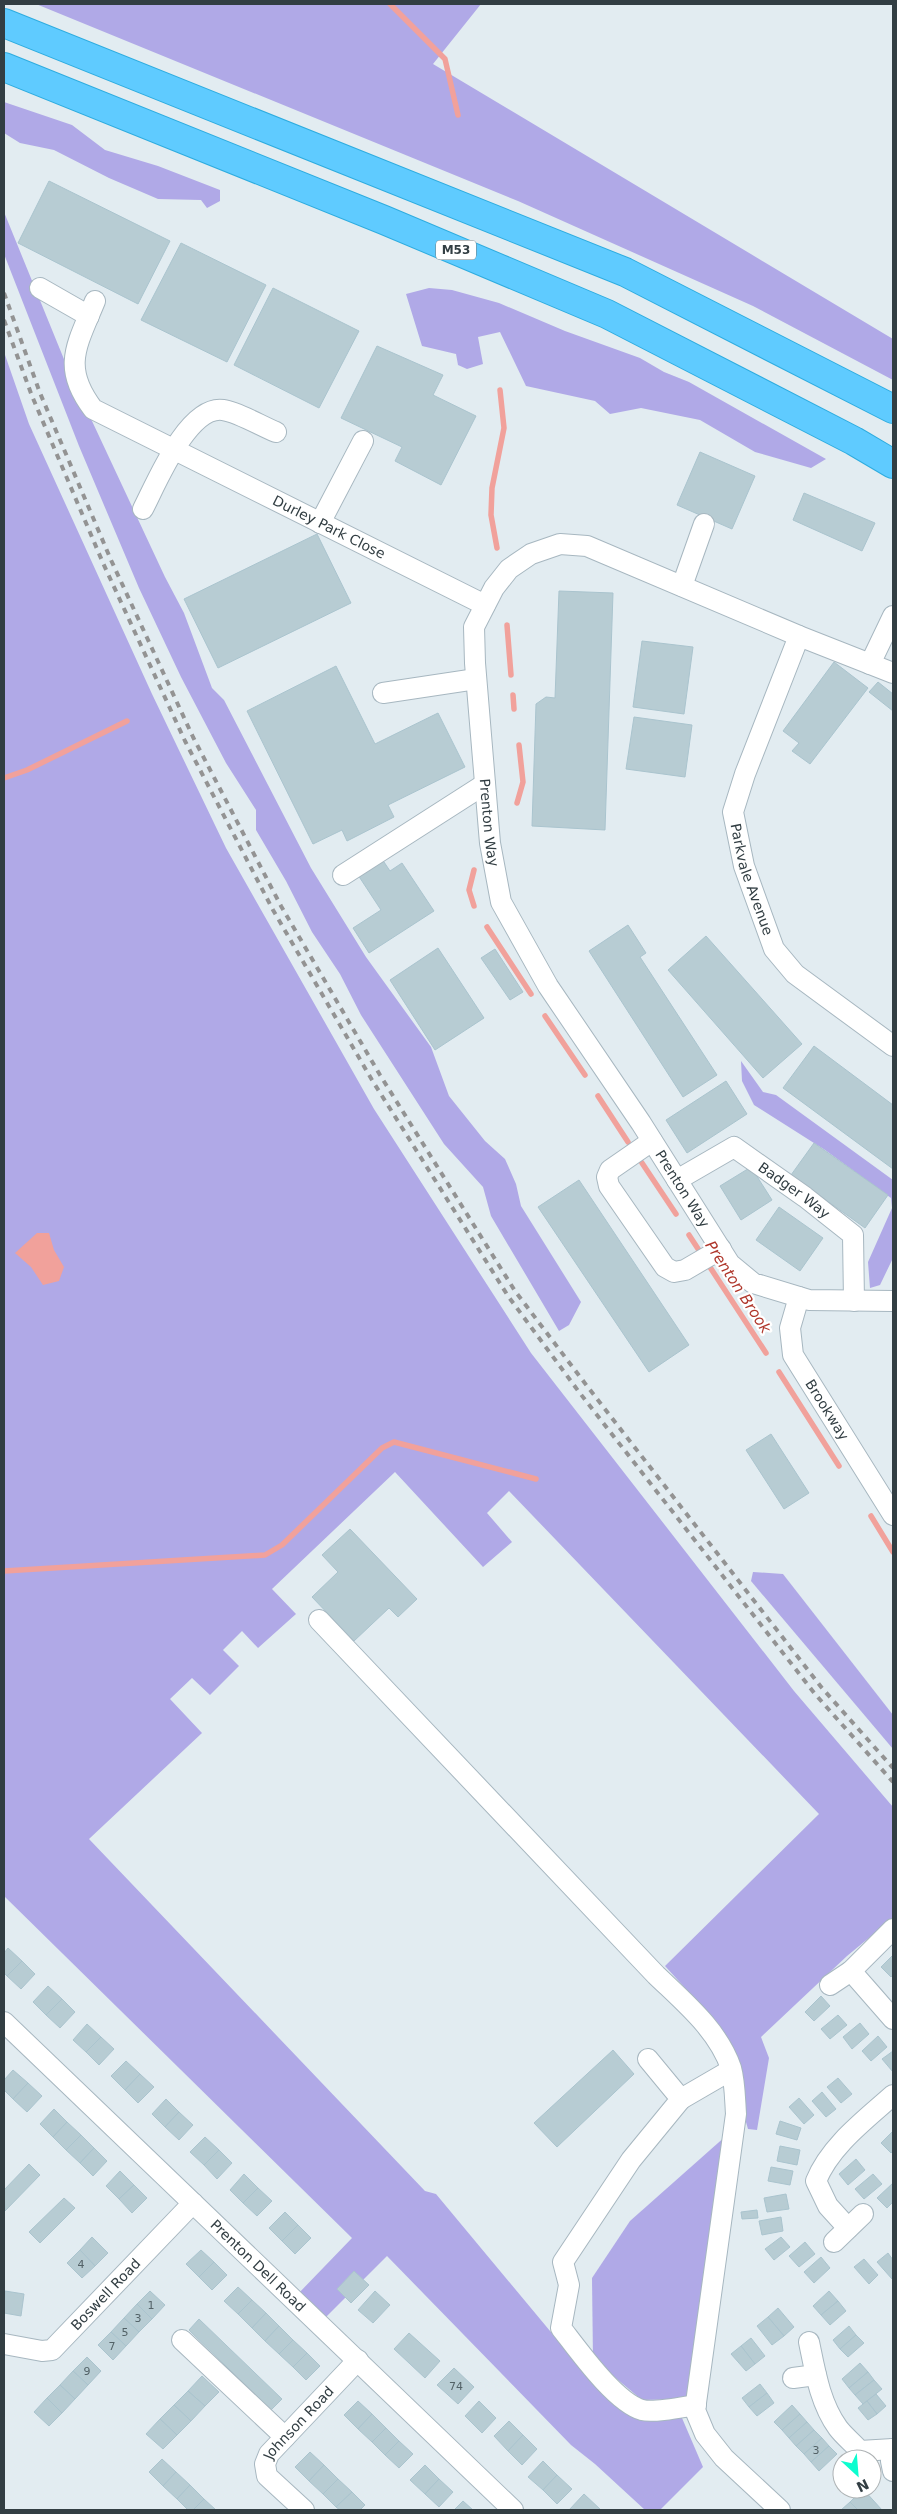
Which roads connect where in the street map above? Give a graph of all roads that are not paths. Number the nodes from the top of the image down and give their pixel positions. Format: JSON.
{"nodes":[{"id":1,"x":4,"y":23,"type":"edge"},
{"id":2,"x":4,"y":67,"type":"edge"},
{"id":3,"x":40,"y":288,"type":"dead end"},
{"id":4,"x":893,"y":409,"type":"edge"},
{"id":5,"x":276,"y":432,"type":"dead end"},
{"id":6,"x":363,"y":441,"type":"dead end"},
{"id":7,"x":174,"y":450,"type":"junction"},
{"id":8,"x":893,"y":464,"type":"edge"},
{"id":9,"x":143,"y":509,"type":"dead end"},
{"id":10,"x":320,"y":523,"type":"junction"},
{"id":11,"x":704,"y":524,"type":"dead end"},
{"id":12,"x":682,"y":586,"type":"junction"},
{"id":13,"x":485,"y":605,"type":"junction"},
{"id":14,"x":893,"y":616,"type":"edge"},
{"id":15,"x":799,"y":636,"type":"junction"},
{"id":16,"x":870,"y":664,"type":"junction"},
{"id":17,"x":893,"y":673,"type":"edge"},
{"id":18,"x":476,"y":679,"type":"junction"},
{"id":19,"x":383,"y":693,"type":"dead end"},
{"id":20,"x":485,"y":784,"type":"junction"},
{"id":21,"x":343,"y":875,"type":"dead end"},
{"id":22,"x":893,"y":1046,"type":"edge"},
{"id":23,"x":652,"y":1141,"type":"junction"},
{"id":24,"x":677,"y":1180,"type":"junction"},
{"id":25,"x":721,"y":1249,"type":"junction"},
{"id":26,"x":799,"y":1296,"type":"junction"},
{"id":27,"x":854,"y":1301,"type":"junction"},
{"id":28,"x":893,"y":1301,"type":"edge"},
{"id":29,"x":893,"y":1515,"type":"edge"},
{"id":30,"x":319,"y":1620,"type":"dead end"},
{"id":31,"x":893,"y":1929,"type":"edge"},
{"id":32,"x":851,"y":1971,"type":"junction"},
{"id":33,"x":830,"y":1985,"type":"dead end"},
{"id":34,"x":893,"y":2019,"type":"edge"},
{"id":35,"x":4,"y":2022,"type":"edge"},
{"id":36,"x":648,"y":2059,"type":"dead end"},
{"id":37,"x":731,"y":2070,"type":"junction"},
{"id":38,"x":893,"y":2095,"type":"edge"},
{"id":39,"x":681,"y":2099,"type":"junction"},
{"id":40,"x":193,"y":2203,"type":"junction"},
{"id":41,"x":863,"y":2214,"type":"dead end"},
{"id":42,"x":182,"y":2340,"type":"dead end"},
{"id":43,"x":809,"y":2342,"type":"dead end"},
{"id":44,"x":4,"y":2344,"type":"edge"},
{"id":45,"x":358,"y":2360,"type":"junction"},
{"id":46,"x":816,"y":2375,"type":"junction"},
{"id":47,"x":793,"y":2378,"type":"dead end"},
{"id":48,"x":696,"y":2405,"type":"junction"},
{"id":49,"x":285,"y":2437,"type":"junction"},
{"id":50,"x":893,"y":2449,"type":"edge"},
{"id":51,"x":893,"y":2471,"type":"edge"},
{"id":52,"x":304,"y":2510,"type":"edge"},
{"id":53,"x":513,"y":2510,"type":"edge"},
{"id":54,"x":780,"y":2510,"type":"edge"}],
"edges":[{"from":1,"to":4,"type":"highway"},
{"from":2,"to":8,"type":"highway","number":"M53"},
{"from":3,"to":7,"type":"street","name":"Durley Park Close"},
{"from":5,"to":7,"type":"street"},
{"from":6,"to":10,"type":"street"},
{"from":7,"to":9,"type":"street"},
{"from":7,"to":10,"type":"street","name":"Durley Park Close"},
{"from":10,"to":13,"type":"street","name":"Durley Park Close"},
{"from":11,"to":12,"type":"street"},
{"from":12,"to":13,"type":"street","name":"Prenton Way"},
{"from":12,"to":15,"type":"street","name":"Prenton Way"},
{"from":13,"to":18,"type":"street","name":"Prenton Way"},
{"from":14,"to":16,"type":"street"},
{"from":15,"to":16,"type":"street","name":"Prenton Way"},
{"from":15,"to":22,"type":"street","name":"Parkvale Avenue"},
{"from":16,"to":17,"type":"street","name":"Prenton Way"},
{"from":18,"to":19,"type":"street"},
{"from":18,"to":20,"type":"street","name":"Prenton Way"},
{"from":20,"to":21,"type":"street"},
{"from":20,"to":23,"type":"street","name":"Prenton Way"},
{"from":23,"to":24,"type":"street","name":"Prenton Way"},
{"from":23,"to":25,"type":"street"},
{"from":24,"to":25,"type":"street","name":"Prenton Way"},
{"from":24,"to":27,"type":"street","name":"Badger Way"},
{"from":25,"to":26,"type":"street","name":"Prenton Way"},
{"from":26,"to":27,"type":"street","name":"Prenton Way"},
{"from":26,"to":29,"type":"street","name":"Brookway"},
{"from":27,"to":28,"type":"street","name":"Prenton Way"},
{"from":30,"to":37,"type":"street"},
{"from":31,"to":32,"type":"street"},
{"from":32,"to":33,"type":"street"},
{"from":32,"to":34,"type":"street"},
{"from":35,"to":40,"type":"street","name":"Prenton Dell Road"},
{"from":36,"to":39,"type":"street"},
{"from":37,"to":39,"type":"street"},
{"from":37,"to":48,"type":"street"},
{"from":38,"to":41,"type":"street"},
{"from":39,"to":48,"type":"street"},
{"from":40,"to":44,"type":"street","name":"Boswell Road"},
{"from":40,"to":45,"type":"street","name":"Prenton Dell Road"},
{"from":42,"to":49,"type":"street"},
{"from":43,"to":46,"type":"street"},
{"from":45,"to":49,"type":"street","name":"Johnson Road"},
{"from":45,"to":53,"type":"street","name":"Prenton Dell Road"},
{"from":46,"to":47,"type":"street"},
{"from":46,"to":50,"type":"street"},
{"from":48,"to":54,"type":"street"},
{"from":49,"to":52,"type":"street","name":"Johnson Road"},
{"from":50,"to":51,"type":"street"}]}
